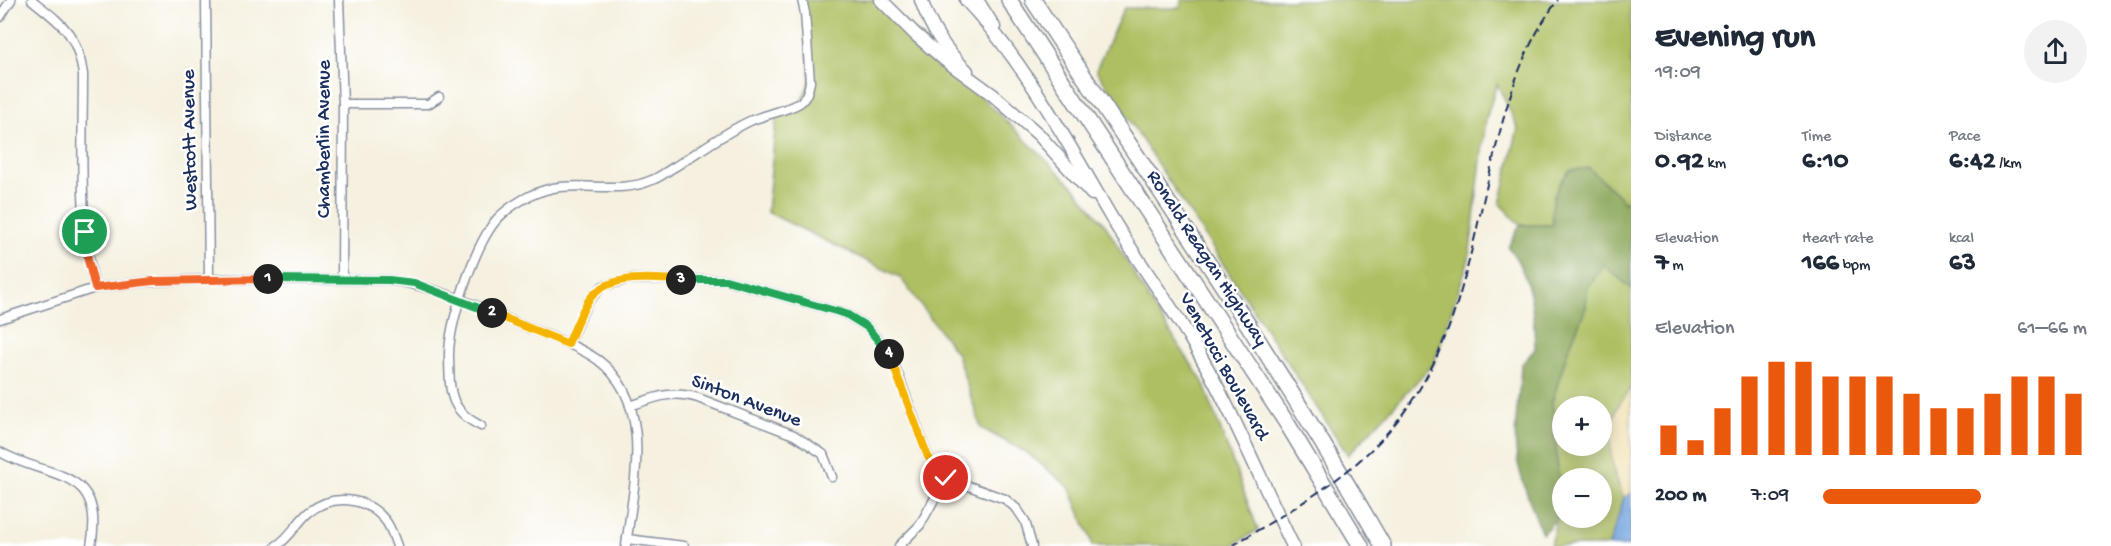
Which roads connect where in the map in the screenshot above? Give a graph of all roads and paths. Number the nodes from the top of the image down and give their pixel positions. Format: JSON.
{"nodes":[{"id":1,"x":11,"y":0,"type":"edge"},
{"id":2,"x":32,"y":0,"type":"edge"},
{"id":3,"x":206,"y":0,"type":"edge"},
{"id":4,"x":339,"y":0,"type":"edge"},
{"id":5,"x":802,"y":0,"type":"edge"},
{"id":6,"x":881,"y":0,"type":"edge"},
{"id":7,"x":966,"y":0,"type":"edge"},
{"id":8,"x":977,"y":0,"type":"edge"},
{"id":9,"x":1009,"y":0,"type":"edge"},
{"id":10,"x":1033,"y":0,"type":"edge"},
{"id":11,"x":922,"y":5,"type":"edge"},
{"id":12,"x":0,"y":17,"type":"edge"},
{"id":13,"x":1012,"y":56,"type":"junction"},
{"id":14,"x":993,"y":95,"type":"junction"},
{"id":15,"x":439,"y":97,"type":"dead end"},
{"id":16,"x":343,"y":105,"type":"junction"},
{"id":17,"x":1108,"y":213,"type":"junction"},
{"id":18,"x":342,"y":278,"type":"junction"},
{"id":19,"x":209,"y":279,"type":"junction"},
{"id":20,"x":95,"y":288,"type":"junction"},
{"id":21,"x":459,"y":299,"type":"junction"},
{"id":22,"x":1,"y":318,"type":"edge"},
{"id":23,"x":568,"y":344,"type":"junction"},
{"id":24,"x":630,"y":406,"type":"junction"},
{"id":25,"x":481,"y":426,"type":"dead end"},
{"id":26,"x":0,"y":452,"type":"edge"},
{"id":27,"x":832,"y":477,"type":"dead end"},
{"id":28,"x":946,"y":478,"type":"junction"},
{"id":29,"x":626,"y":543,"type":"edge"},
{"id":30,"x":91,"y":546,"type":"edge"},
{"id":31,"x":276,"y":546,"type":"edge"},
{"id":32,"x":397,"y":546,"type":"edge"},
{"id":33,"x":684,"y":546,"type":"edge"},
{"id":34,"x":898,"y":546,"type":"edge"},
{"id":35,"x":1032,"y":546,"type":"edge"},
{"id":36,"x":1293,"y":546,"type":"edge"},
{"id":37,"x":1361,"y":546,"type":"edge"},
{"id":38,"x":1383,"y":546,"type":"edge"}],
"edges":[{"from":1,"to":12,"type":"street"},
{"from":2,"to":20,"type":"street"},
{"from":3,"to":19,"type":"street","name":"Westcott Avenue"},
{"from":4,"to":16,"type":"street","name":"Chamberlin Avenue"},
{"from":5,"to":21,"type":"street"},
{"from":6,"to":14,"type":"main road","name":"Venetucci Boulevard"},
{"from":7,"to":13,"type":"main road","name":"Venetucci Boulevard"},
{"from":8,"to":13,"type":"main road"},
{"from":9,"to":37,"type":"highway","name":"Ronald Reagan Highway"},
{"from":10,"to":38,"type":"highway","name":"Ronald Reagan Highway"},
{"from":11,"to":14,"type":"main road"},
{"from":13,"to":17,"type":"main road","name":"Venetucci Boulevard"},
{"from":14,"to":17,"type":"main road","name":"Venetucci Boulevard"},
{"from":15,"to":16,"type":"street"},
{"from":16,"to":18,"type":"street","name":"Chamberlin Avenue"},
{"from":17,"to":36,"type":"main road","name":"Venetucci Boulevard"},
{"from":18,"to":19,"type":"street"},
{"from":18,"to":21,"type":"street"},
{"from":19,"to":20,"type":"street"},
{"from":20,"to":22,"type":"street"},
{"from":21,"to":23,"type":"street"},
{"from":21,"to":25,"type":"street"},
{"from":23,"to":24,"type":"street"},
{"from":23,"to":28,"type":"street"},
{"from":24,"to":27,"type":"street","name":"Sinton Avenue"},
{"from":24,"to":29,"type":"street"},
{"from":26,"to":30,"type":"street"},
{"from":28,"to":34,"type":"street"},
{"from":28,"to":35,"type":"street"},
{"from":29,"to":33,"type":"street"},
{"from":31,"to":32,"type":"street"}]}
